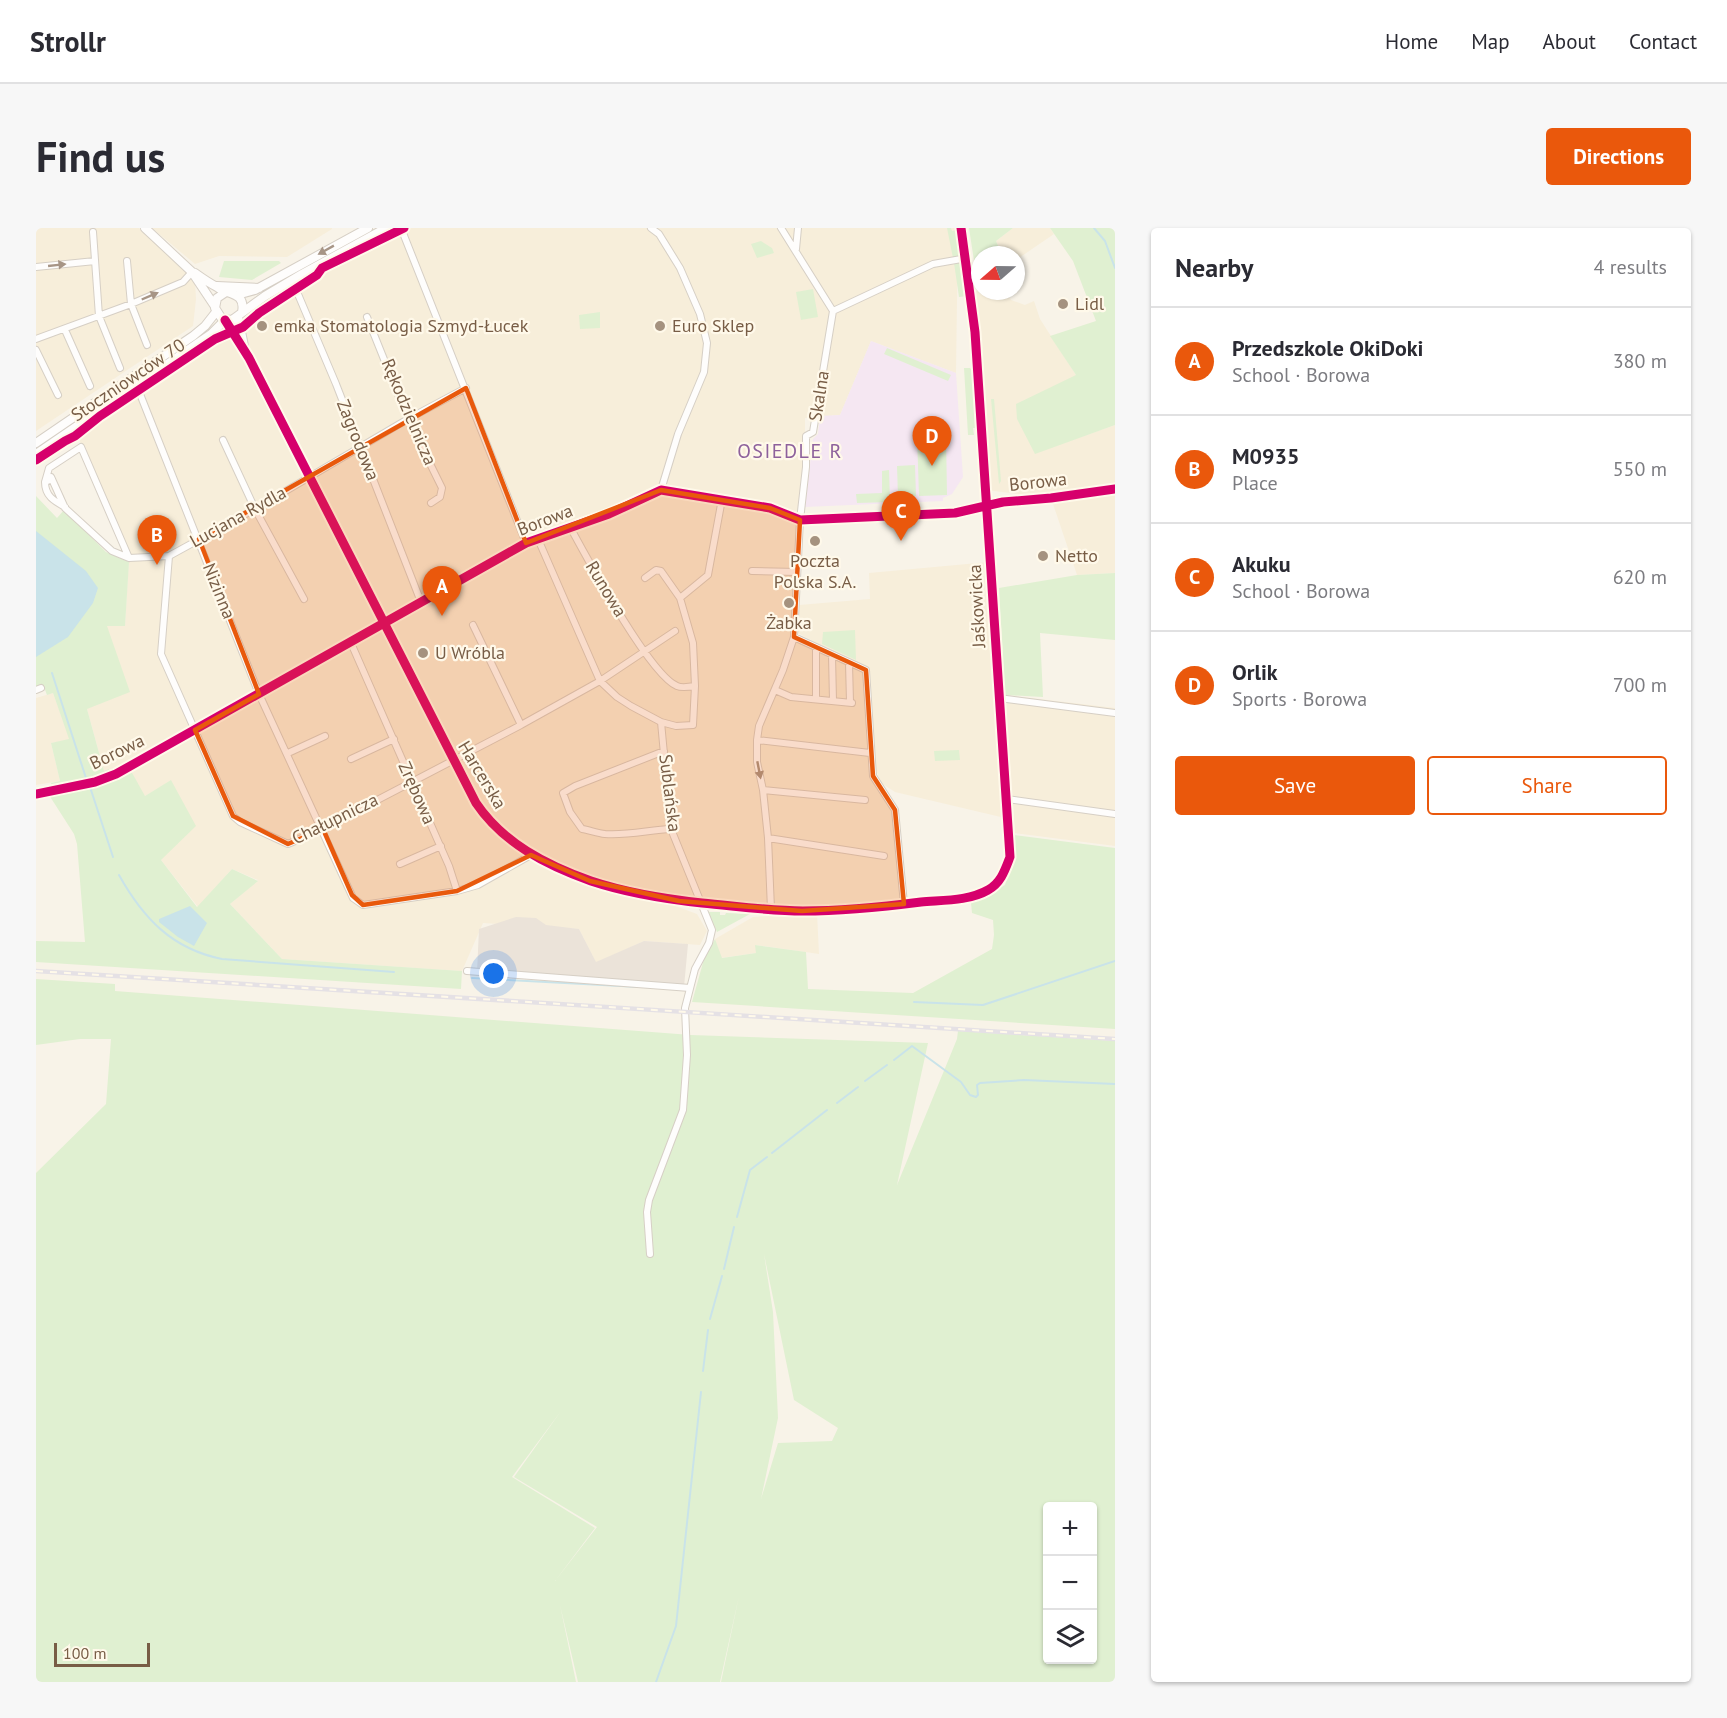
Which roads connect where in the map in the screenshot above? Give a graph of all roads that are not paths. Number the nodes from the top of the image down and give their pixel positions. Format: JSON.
{"nodes":[{"id":1,"x":145,"y":228,"type":"edge"},
{"id":2,"x":368,"y":228,"type":"edge"},
{"id":3,"x":386,"y":228,"type":"edge"},
{"id":4,"x":401,"y":228,"type":"edge"},
{"id":5,"x":651,"y":228,"type":"edge"},
{"id":6,"x":781,"y":228,"type":"edge"},
{"id":7,"x":798,"y":228,"type":"edge"},
{"id":8,"x":961,"y":228,"type":"edge"},
{"id":9,"x":93,"y":232,"type":"dead end"},
{"id":10,"x":796,"y":250,"type":"junction"},
{"id":11,"x":967,"y":258,"type":"junction"},
{"id":12,"x":95,"y":261,"type":"junction"},
{"id":13,"x":127,"y":261,"type":"dead end"},
{"id":14,"x":36,"y":267,"type":"edge"},
{"id":15,"x":192,"y":272,"type":"junction"},
{"id":16,"x":292,"y":280,"type":"junction"},
{"id":17,"x":213,"y":285,"type":"junction"},
{"id":18,"x":260,"y":288,"type":"junction"},
{"id":19,"x":226,"y":292,"type":"junction"},
{"id":20,"x":237,"y":295,"type":"junction"},
{"id":21,"x":132,"y":304,"type":"junction"},
{"id":22,"x":215,"y":308,"type":"junction"},
{"id":23,"x":833,"y":311,"type":"junction"},
{"id":24,"x":240,"y":315,"type":"junction"},
{"id":25,"x":99,"y":316,"type":"junction"},
{"id":26,"x":367,"y":317,"type":"dead end"},
{"id":27,"x":225,"y":320,"type":"junction"},
{"id":28,"x":65,"y":330,"type":"junction"},
{"id":29,"x":211,"y":334,"type":"junction"},
{"id":30,"x":235,"y":336,"type":"junction"},
{"id":31,"x":36,"y":339,"type":"edge"},
{"id":32,"x":147,"y":345,"type":"dead end"},
{"id":33,"x":36,"y":350,"type":"edge"},
{"id":34,"x":249,"y":358,"type":"junction"},
{"id":35,"x":120,"y":368,"type":"dead end"},
{"id":36,"x":90,"y":386,"type":"dead end"},
{"id":37,"x":466,"y":388,"type":"junction"},
{"id":38,"x":140,"y":394,"type":"dead end"},
{"id":39,"x":58,"y":395,"type":"dead end"},
{"id":40,"x":408,"y":419,"type":"junction"},
{"id":41,"x":223,"y":440,"type":"dead end"},
{"id":42,"x":36,"y":443,"type":"edge"},
{"id":43,"x":361,"y":447,"type":"junction"},
{"id":44,"x":36,"y":454,"type":"edge"},
{"id":45,"x":52,"y":465,"type":"junction"},
{"id":46,"x":309,"y":477,"type":"junction"},
{"id":47,"x":52,"y":479,"type":"junction"},
{"id":48,"x":45,"y":482,"type":"junction"},
{"id":49,"x":1115,"y":489,"type":"edge"},
{"id":50,"x":661,"y":490,"type":"junction"},
{"id":51,"x":722,"y":499,"type":"junction"},
{"id":52,"x":430,"y":503,"type":"dead end"},
{"id":53,"x":987,"y":505,"type":"junction"},
{"id":54,"x":66,"y":508,"type":"junction"},
{"id":55,"x":255,"y":509,"type":"junction"},
{"id":56,"x":800,"y":520,"type":"junction"},
{"id":57,"x":570,"y":527,"type":"junction"},
{"id":58,"x":199,"y":538,"type":"junction"},
{"id":59,"x":538,"y":539,"type":"junction"},
{"id":60,"x":526,"y":543,"type":"junction"},
{"id":61,"x":169,"y":556,"type":"junction"},
{"id":62,"x":129,"y":558,"type":"junction"},
{"id":63,"x":752,"y":571,"type":"dead end"},
{"id":64,"x":797,"y":572,"type":"junction"},
{"id":65,"x":645,"y":578,"type":"dead end"},
{"id":66,"x":680,"y":598,"type":"junction"},
{"id":67,"x":304,"y":599,"type":"dead end"},
{"id":68,"x":421,"y":602,"type":"junction"},
{"id":69,"x":383,"y":624,"type":"junction"},
{"id":70,"x":473,"y":625,"type":"dead end"},
{"id":71,"x":675,"y":631,"type":"dead end"},
{"id":72,"x":794,"y":637,"type":"junction"},
{"id":73,"x":351,"y":643,"type":"junction"},
{"id":74,"x":816,"y":647,"type":"junction"},
{"id":75,"x":644,"y":651,"type":"junction"},
{"id":76,"x":832,"y":655,"type":"junction"},
{"id":77,"x":849,"y":663,"type":"junction"},
{"id":78,"x":600,"y":681,"type":"junction"},
{"id":79,"x":695,"y":686,"type":"junction"},
{"id":80,"x":774,"y":692,"type":"junction"},
{"id":81,"x":260,"y":694,"type":"junction"},
{"id":82,"x":999,"y":698,"type":"junction"},
{"id":83,"x":816,"y":699,"type":"junction"},
{"id":84,"x":832,"y":701,"type":"junction"},
{"id":85,"x":1115,"y":713,"type":"edge"},
{"id":86,"x":662,"y":722,"type":"junction"},
{"id":87,"x":521,"y":725,"type":"junction"},
{"id":88,"x":195,"y":730,"type":"junction"},
{"id":89,"x":325,"y":736,"type":"dead end"},
{"id":90,"x":394,"y":739,"type":"junction"},
{"id":91,"x":757,"y":740,"type":"junction"},
{"id":92,"x":664,"y":751,"type":"junction"},
{"id":93,"x":288,"y":753,"type":"junction"},
{"id":94,"x":870,"y":753,"type":"junction"},
{"id":95,"x":351,"y":759,"type":"dead end"},
{"id":96,"x":453,"y":760,"type":"junction"},
{"id":97,"x":412,"y":782,"type":"junction"},
{"id":98,"x":763,"y":790,"type":"junction"},
{"id":99,"x":36,"y":794,"type":"edge"},
{"id":100,"x":1007,"y":799,"type":"junction"},
{"id":101,"x":865,"y":800,"type":"dead end"},
{"id":102,"x":1115,"y":814,"type":"edge"},
{"id":103,"x":322,"y":828,"type":"junction"},
{"id":104,"x":671,"y":829,"type":"junction"},
{"id":105,"x":768,"y":838,"type":"junction"},
{"id":106,"x":441,"y":846,"type":"junction"},
{"id":107,"x":531,"y":855,"type":"junction"},
{"id":108,"x":884,"y":856,"type":"dead end"},
{"id":109,"x":400,"y":864,"type":"dead end"},
{"id":110,"x":457,"y":891,"type":"junction"},
{"id":111,"x":700,"y":903,"type":"junction"},
{"id":112,"x":904,"y":904,"type":"junction"},
{"id":113,"x":771,"y":909,"type":"junction"},
{"id":114,"x":468,"y":971,"type":"dead end"},
{"id":115,"x":690,"y":988,"type":"junction"},
{"id":116,"x":650,"y":1254,"type":"dead end"}],
"edges":[{"from":1,"to":15,"type":"street"},
{"from":2,"to":18,"type":"street","one_way":true},
{"from":3,"to":16,"type":"street"},
{"from":4,"to":37,"type":"street"},
{"from":5,"to":50,"type":"street"},
{"from":6,"to":10,"type":"street"},
{"from":7,"to":10,"type":"street"},
{"from":8,"to":11,"type":"street","name":"Jaśkowicka"},
{"from":9,"to":12,"type":"street"},
{"from":10,"to":23,"type":"street"},
{"from":11,"to":23,"type":"street"},
{"from":11,"to":53,"type":"street","name":"Jaśkowicka"},
{"from":14,"to":12,"type":"street","one_way":true},
{"from":12,"to":25,"type":"street"},
{"from":13,"to":21,"type":"street"},
{"from":15,"to":17,"type":"street"},
{"from":21,"to":15,"type":"street","one_way":true},
{"from":15,"to":22,"type":"street"},
{"from":16,"to":24,"type":"street"},
{"from":16,"to":43,"type":"street","name":"Zagrodowa"},
{"from":17,"to":18,"type":"street"},
{"from":17,"to":19,"type":"street"},
{"from":18,"to":20,"type":"street"},
{"from":19,"to":20,"type":"street"},
{"from":19,"to":22,"type":"street"},
{"from":20,"to":24,"type":"street"},
{"from":21,"to":25,"type":"street"},
{"from":21,"to":32,"type":"street"},
{"from":22,"to":27,"type":"street"},
{"from":22,"to":42,"type":"street","name":"Stoczniowców 70"},
{"from":23,"to":56,"type":"street","name":"Skalna"},
{"from":24,"to":27,"type":"street"},
{"from":24,"to":34,"type":"street","name":"Harcerska"},
{"from":25,"to":28,"type":"street"},
{"from":25,"to":35,"type":"street"},
{"from":26,"to":40,"type":"street","name":"Rękodzielnicza"},
{"from":27,"to":29,"type":"street","name":"Stoczniowców 70"},
{"from":27,"to":30,"type":"street","name":"Harcerska"},
{"from":28,"to":31,"type":"street"},
{"from":28,"to":36,"type":"street"},
{"from":29,"to":30,"type":"street"},
{"from":29,"to":44,"type":"street","name":"Stoczniowców 70"},
{"from":30,"to":34,"type":"street","name":"Harcerska"},
{"from":33,"to":39,"type":"street"},
{"from":34,"to":46,"type":"street","name":"Harcerska"},
{"from":37,"to":40,"type":"street","name":"Lucjana Rydla"},
{"from":37,"to":60,"type":"street"},
{"from":38,"to":58,"type":"street","name":"Nizinna"},
{"from":40,"to":43,"type":"street","name":"Lucjana Rydla"},
{"from":40,"to":52,"type":"street","name":"Rękodzielnicza"},
{"from":41,"to":55,"type":"street"},
{"from":43,"to":46,"type":"street","name":"Lucjana Rydla"},
{"from":43,"to":68,"type":"street","name":"Zagrodowa"},
{"from":45,"to":47,"type":"street"},
{"from":45,"to":48,"type":"street"},
{"from":45,"to":62,"type":"street"},
{"from":46,"to":55,"type":"street","name":"Lucjana Rydla"},
{"from":46,"to":69,"type":"street","name":"Harcerska"},
{"from":47,"to":48,"type":"street"},
{"from":47,"to":54,"type":"street"},
{"from":48,"to":54,"type":"street"},
{"from":49,"to":53,"type":"street","name":"Borowa"},
{"from":50,"to":51,"type":"street","name":"Borowa"},
{"from":50,"to":57,"type":"street","name":"Borowa"},
{"from":51,"to":56,"type":"street","name":"Borowa"},
{"from":51,"to":66,"type":"street"},
{"from":53,"to":56,"type":"street","name":"Borowa"},
{"from":53,"to":82,"type":"street","name":"Jaśkowicka"},
{"from":54,"to":62,"type":"street"},
{"from":55,"to":58,"type":"street","name":"Lucjana Rydla"},
{"from":55,"to":67,"type":"street"},
{"from":56,"to":64,"type":"street","name":"Skalna"},
{"from":57,"to":59,"type":"street","name":"Borowa"},
{"from":57,"to":75,"type":"street","name":"Runowa"},
{"from":58,"to":61,"type":"street","name":"Lucjana Rydla"},
{"from":58,"to":81,"type":"street","name":"Nizinna"},
{"from":59,"to":60,"type":"street","name":"Borowa"},
{"from":59,"to":78,"type":"street"},
{"from":60,"to":68,"type":"street","name":"Borowa"},
{"from":61,"to":62,"type":"street"},
{"from":61,"to":88,"type":"street","name":"Lucjana Rydla"},
{"from":63,"to":64,"type":"street"},
{"from":64,"to":72,"type":"street","name":"Skalna"},
{"from":65,"to":66,"type":"street"},
{"from":66,"to":79,"type":"street"},
{"from":68,"to":69,"type":"street","name":"Borowa"},
{"from":69,"to":73,"type":"street","name":"Borowa"},
{"from":69,"to":96,"type":"street","name":"Harcerska"},
{"from":70,"to":87,"type":"street"},
{"from":71,"to":75,"type":"street"},
{"from":72,"to":74,"type":"street"},
{"from":72,"to":80,"type":"street","name":"Skalna"},
{"from":73,"to":81,"type":"street","name":"Borowa"},
{"from":73,"to":90,"type":"street","name":"Zrębowa"},
{"from":74,"to":76,"type":"street"},
{"from":74,"to":83,"type":"street"},
{"from":75,"to":78,"type":"street"},
{"from":75,"to":79,"type":"street","name":"Runowa"},
{"from":76,"to":77,"type":"street"},
{"from":76,"to":84,"type":"street"},
{"from":77,"to":84,"type":"street"},
{"from":77,"to":94,"type":"street"},
{"from":78,"to":86,"type":"street"},
{"from":78,"to":87,"type":"street","name":"Chałupnicza"},
{"from":79,"to":86,"type":"street"},
{"from":80,"to":83,"type":"street"},
{"from":80,"to":91,"type":"street","name":"Skalna"},
{"from":81,"to":88,"type":"street","name":"Borowa"},
{"from":81,"to":93,"type":"street","name":"Nizinna"},
{"from":82,"to":85,"type":"street"},
{"from":82,"to":100,"type":"street","name":"Jaśkowicka"},
{"from":83,"to":84,"type":"street"},
{"from":86,"to":92,"type":"street","name":"Sublańska"},
{"from":87,"to":96,"type":"street","name":"Chałupnicza"},
{"from":88,"to":99,"type":"street","name":"Borowa"},
{"from":88,"to":103,"type":"street","name":"Chałupnicza"},
{"from":89,"to":93,"type":"street"},
{"from":90,"to":95,"type":"street","name":"Zrębowa"},
{"from":90,"to":97,"type":"street","name":"Zrębowa"},
{"from":91,"to":94,"type":"street"},
{"from":91,"to":98,"type":"street","name":"Skalna","one_way":true},
{"from":92,"to":104,"type":"street","name":"Sublańska"},
{"from":92,"to":104,"type":"street"},
{"from":93,"to":103,"type":"street","name":"Nizinna"},
{"from":94,"to":112,"type":"street"},
{"from":96,"to":97,"type":"street","name":"Chałupnicza"},
{"from":96,"to":107,"type":"street","name":"Harcerska"},
{"from":97,"to":103,"type":"street","name":"Chałupnicza"},
{"from":97,"to":106,"type":"street","name":"Zrębowa"},
{"from":98,"to":101,"type":"street"},
{"from":98,"to":105,"type":"street","name":"Skalna"},
{"from":100,"to":102,"type":"street"},
{"from":100,"to":112,"type":"street","name":"Jaśkowicka"},
{"from":103,"to":110,"type":"street","name":"Nizinna"},
{"from":104,"to":111,"type":"street","name":"Sublańska"},
{"from":105,"to":108,"type":"street"},
{"from":105,"to":113,"type":"street","name":"Skalna"},
{"from":106,"to":109,"type":"street","name":"Zrębowa"},
{"from":106,"to":110,"type":"street","name":"Zrębowa"},
{"from":107,"to":110,"type":"street","name":"Nizinna"},
{"from":107,"to":111,"type":"street","name":"Harcerska"},
{"from":111,"to":113,"type":"street","name":"Harcerska"},
{"from":111,"to":115,"type":"street","name":"Sublańska"},
{"from":112,"to":113,"type":"street","name":"Harcerska"},
{"from":114,"to":115,"type":"street"},
{"from":115,"to":116,"type":"street","name":"Sublańska"}]}
